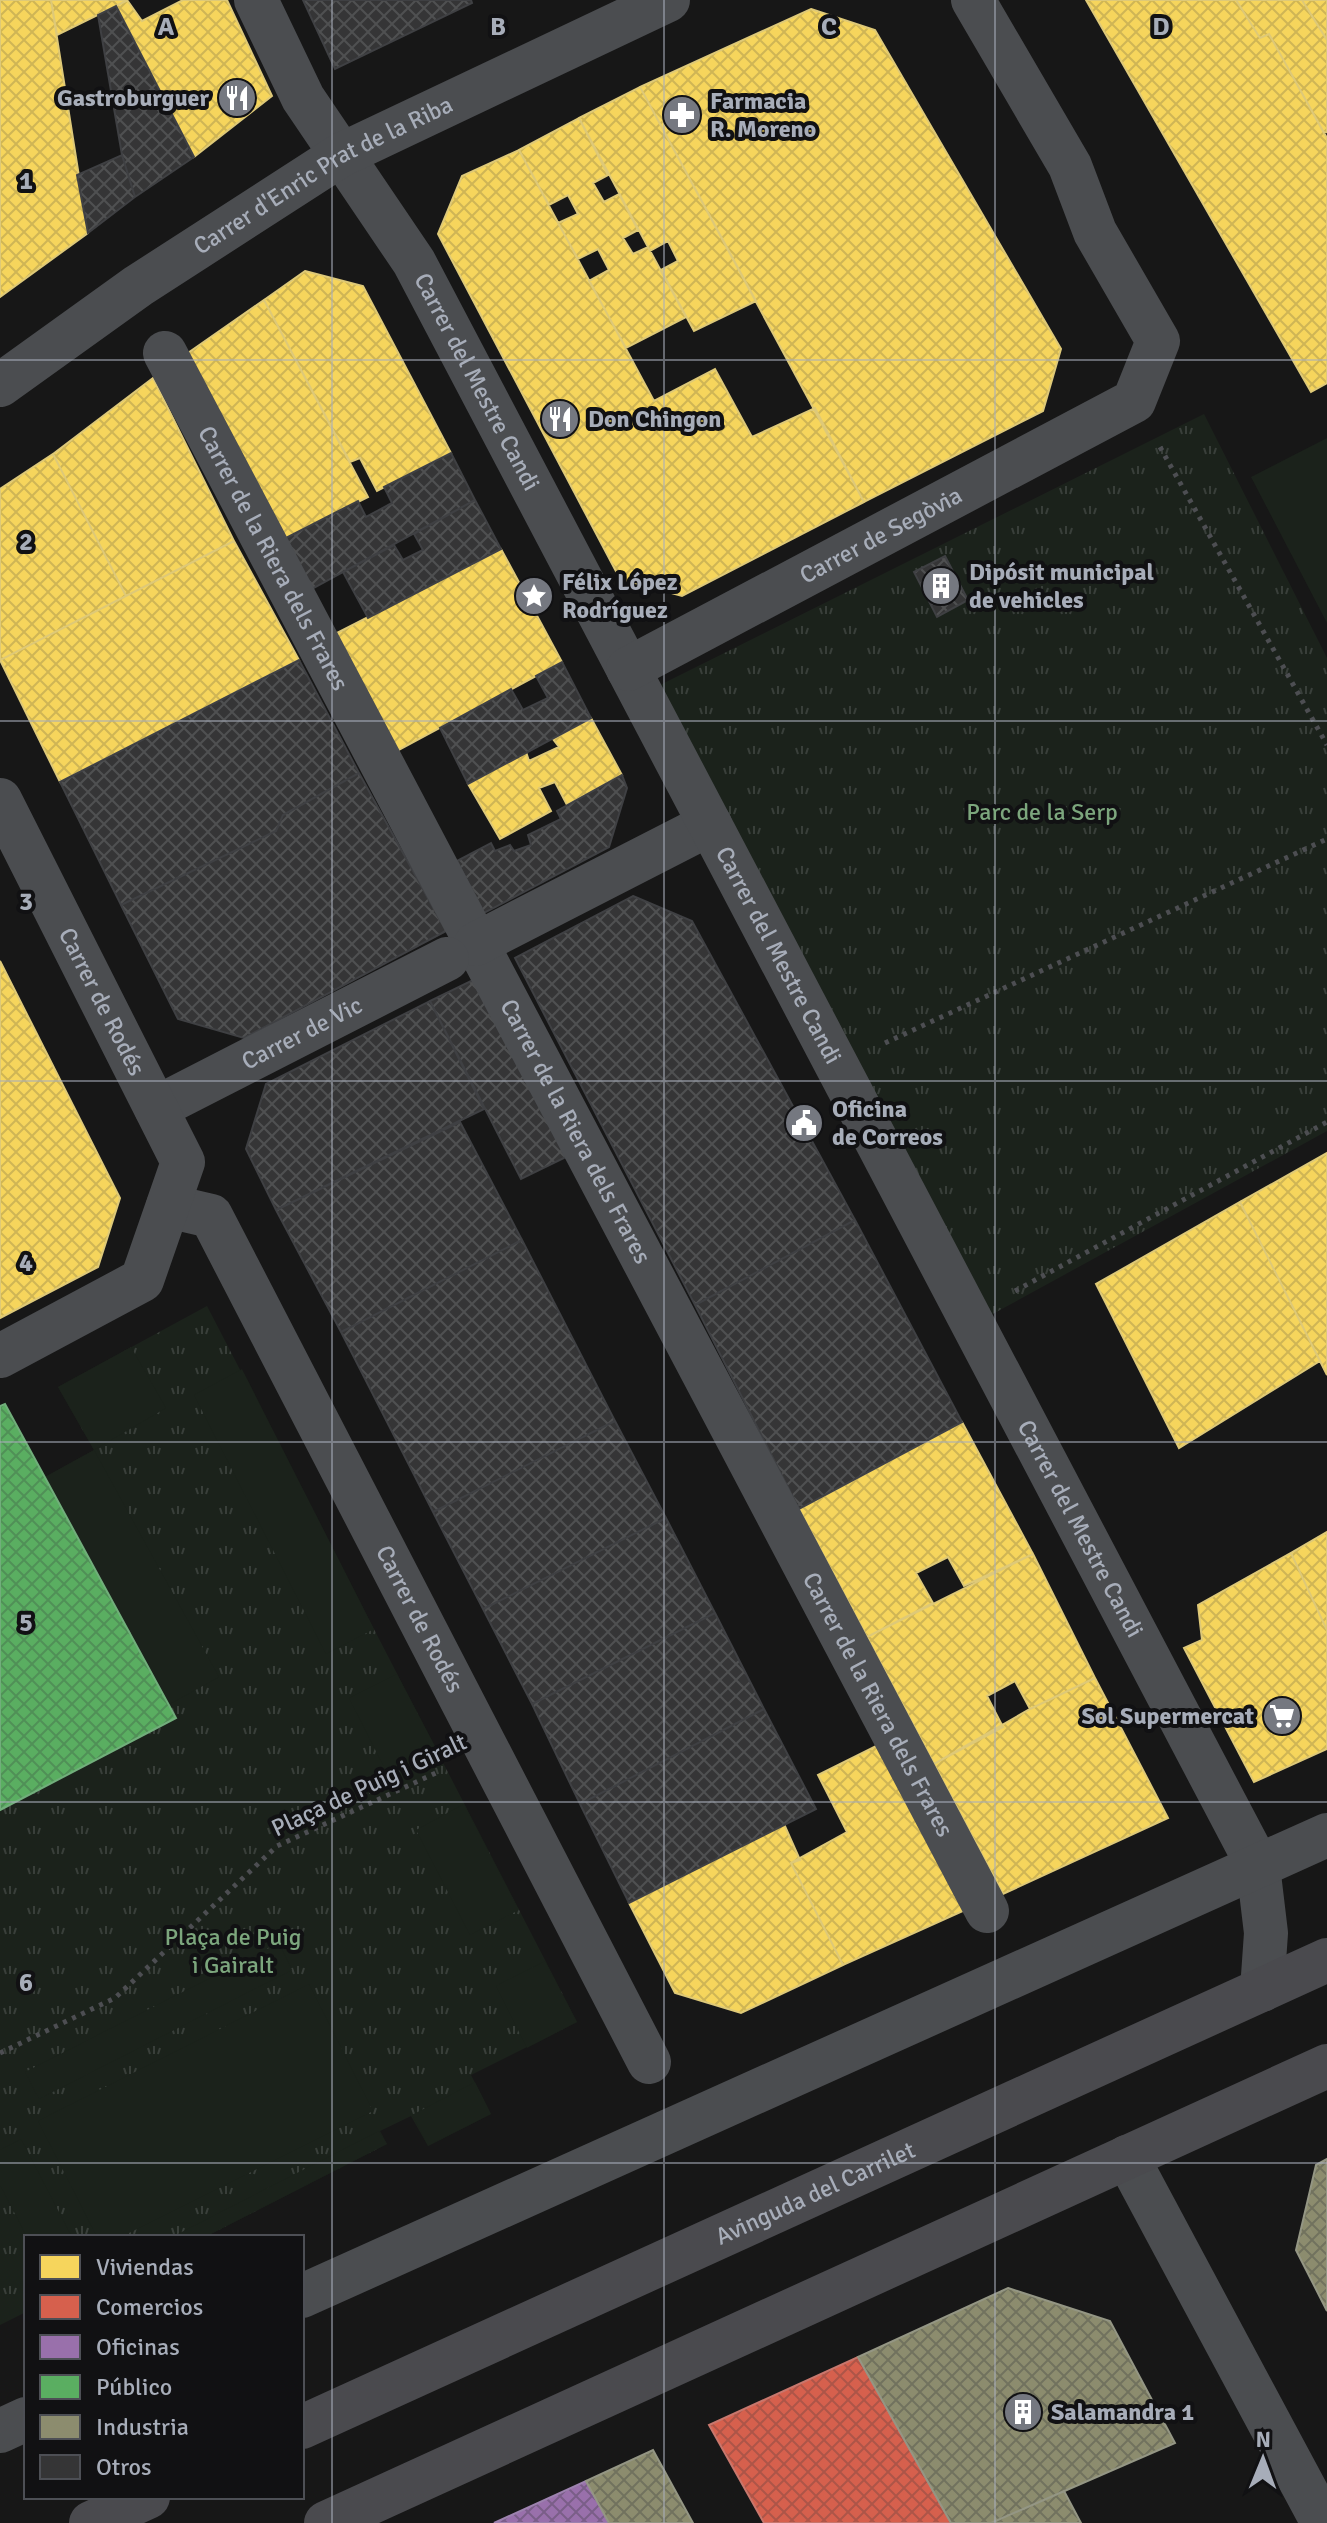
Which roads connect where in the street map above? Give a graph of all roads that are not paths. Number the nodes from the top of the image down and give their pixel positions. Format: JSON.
{"nodes":[{"id":1,"x":256,"y":0,"type":"edge"},
{"id":2,"x":668,"y":0,"type":"edge"},
{"id":3,"x":973,"y":0,"type":"edge"},
{"id":4,"x":341,"y":155,"type":"junction"},
{"id":5,"x":165,"y":353,"type":"dead end"},
{"id":6,"x":0,"y":385,"type":"edge"},
{"id":7,"x":628,"y":669,"type":"junction"},
{"id":8,"x":0,"y":800,"type":"edge"},
{"id":9,"x":710,"y":824,"type":"junction"},
{"id":10,"x":457,"y":955,"type":"junction"},
{"id":11,"x":156,"y":1108,"type":"junction"},
{"id":12,"x":168,"y":1206,"type":"junction"},
{"id":13,"x":0,"y":1356,"type":"edge"},
{"id":14,"x":1327,"y":1835,"type":"edge"},
{"id":15,"x":1258,"y":1866,"type":"junction"},
{"id":16,"x":987,"y":1911,"type":"dead end"},
{"id":17,"x":1327,"y":1960,"type":"edge"},
{"id":18,"x":1262,"y":1990,"type":"junction"},
{"id":19,"x":649,"y":2062,"type":"dead end"},
{"id":20,"x":1327,"y":2066,"type":"edge"},
{"id":21,"x":1127,"y":2157,"type":"junction"},
{"id":22,"x":304,"y":2295,"type":"edge"},
{"id":23,"x":24,"y":2420,"type":"edge"},
{"id":24,"x":304,"y":2426,"type":"edge"},
{"id":25,"x":0,"y":2431,"type":"edge"},
{"id":26,"x":144,"y":2499,"type":"edge"},
{"id":27,"x":91,"y":2523,"type":"edge"},
{"id":28,"x":326,"y":2523,"type":"edge"},
{"id":29,"x":1323,"y":2523,"type":"edge"}],
"edges":[{"from":1,"to":4,"type":"street","name":"Carrer del Mestre Candi"},
{"from":2,"to":4,"type":"street","name":"Carrer d'Enric Prat de la Riba"},
{"from":3,"to":7,"type":"street","name":"Carrer de Segòvia"},
{"from":4,"to":6,"type":"street","name":"Carrer d'Enric Prat de la Riba"},
{"from":4,"to":7,"type":"street","name":"Carrer del Mestre Candi"},
{"from":5,"to":10,"type":"street","name":"Carrer de la Riera dels Frares"},
{"from":7,"to":9,"type":"street","name":"Carrer del Mestre Candi"},
{"from":8,"to":11,"type":"street","name":"Carrer de Rodés"},
{"from":9,"to":10,"type":"street","name":"Carrer de Vic"},
{"from":9,"to":15,"type":"street","name":"Carrer del Mestre Candi"},
{"from":10,"to":11,"type":"street","name":"Carrer de Vic"},
{"from":10,"to":16,"type":"street","name":"Carrer de la Riera dels Frares"},
{"from":11,"to":12,"type":"street","name":"Carrer de Rodés"},
{"from":12,"to":13,"type":"street"},
{"from":12,"to":19,"type":"street","name":"Carrer de Rodés"},
{"from":14,"to":15,"type":"street"},
{"from":15,"to":18,"type":"street","name":"Carrer del Mestre Candi"},
{"from":15,"to":22,"type":"street"},
{"from":17,"to":18,"type":"main road","name":"Avinguda del Carrilet"},
{"from":18,"to":24,"type":"main road","name":"Avinguda del Carrilet"},
{"from":20,"to":21,"type":"main road"},
{"from":21,"to":28,"type":"main road"},
{"from":21,"to":29,"type":"street"},
{"from":23,"to":25,"type":"street"},
{"from":26,"to":27,"type":"main road"}]}
